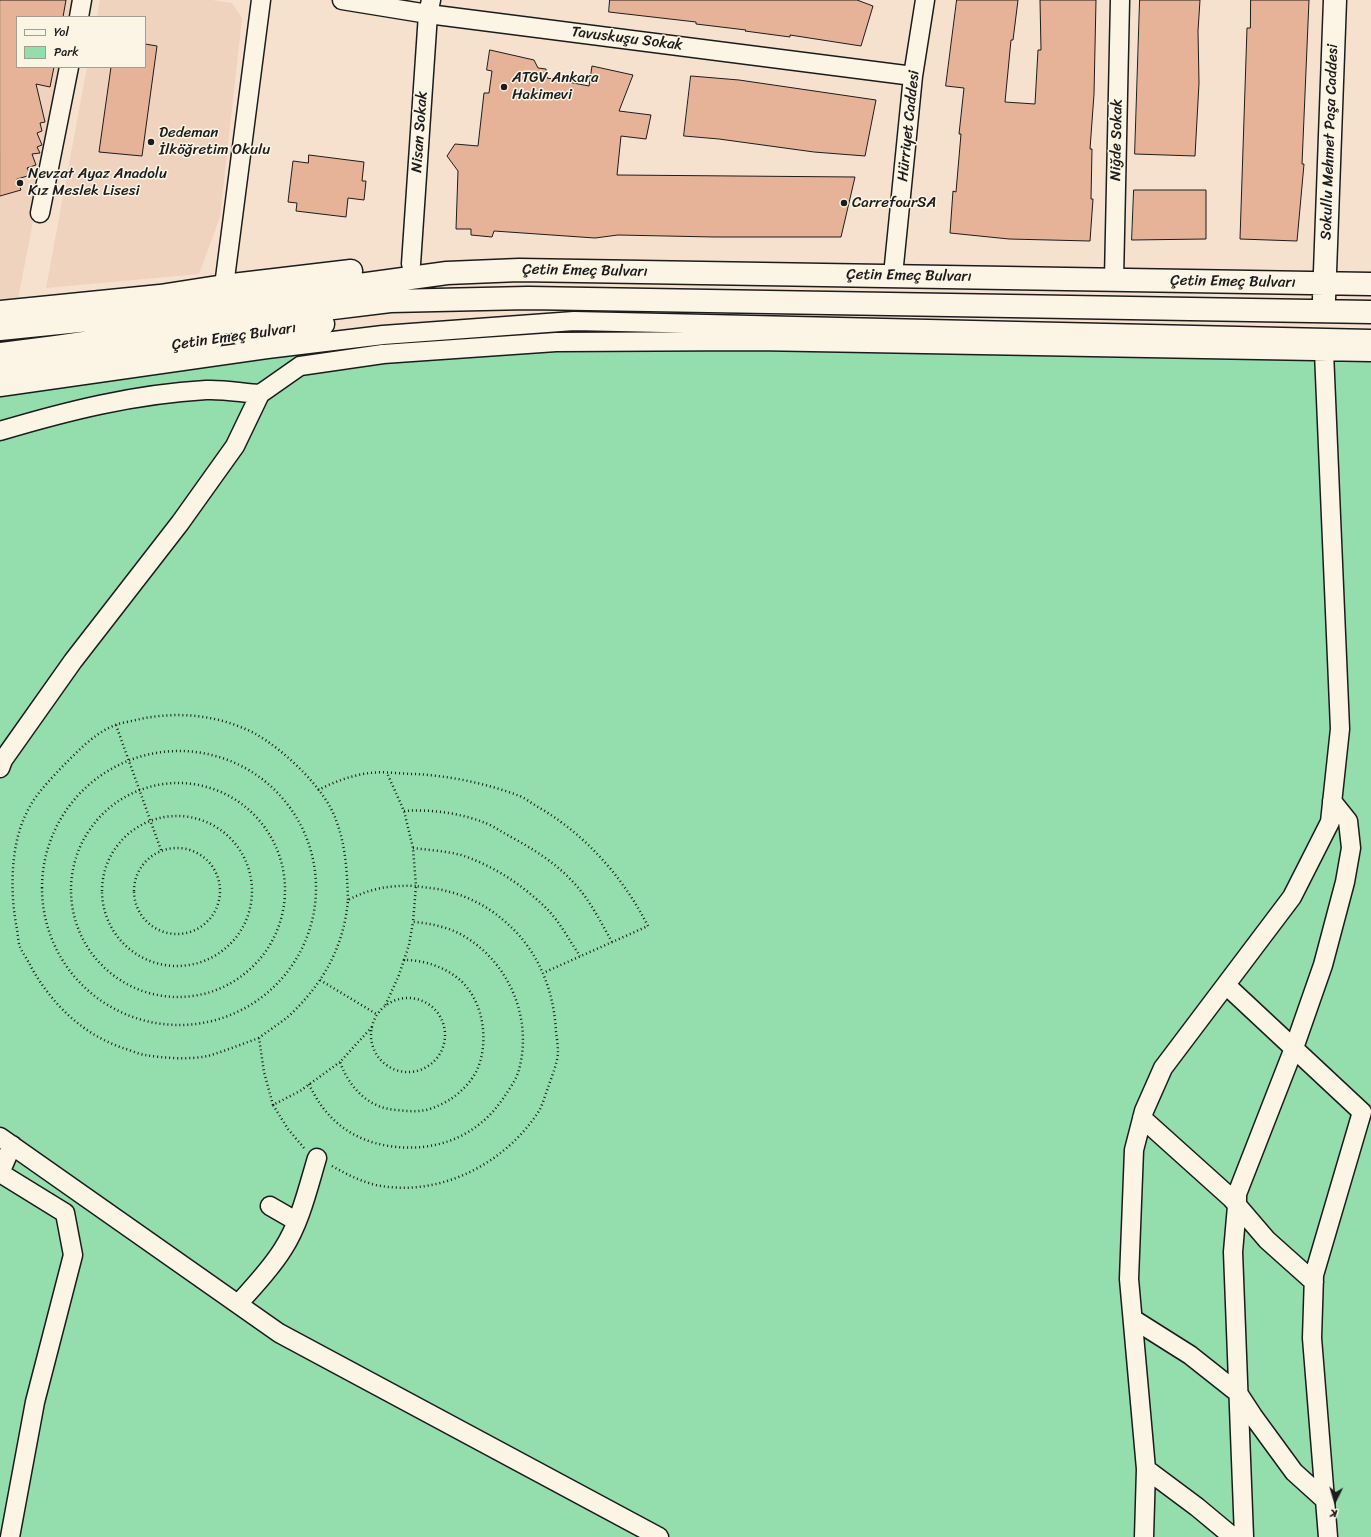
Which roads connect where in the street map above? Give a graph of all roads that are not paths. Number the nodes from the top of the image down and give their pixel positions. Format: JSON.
{"nodes":[{"id":1,"x":82,"y":0,"type":"edge"},
{"id":2,"x":261,"y":0,"type":"edge"},
{"id":3,"x":342,"y":0,"type":"edge"},
{"id":4,"x":925,"y":0,"type":"edge"},
{"id":5,"x":1120,"y":0,"type":"edge"},
{"id":6,"x":1335,"y":0,"type":"edge"},
{"id":7,"x":430,"y":7,"type":"edge"},
{"id":8,"x":79,"y":16,"type":"edge"},
{"id":9,"x":69,"y":68,"type":"edge"},
{"id":10,"x":913,"y":76,"type":"junction"},
{"id":11,"x":40,"y":213,"type":"dead end"},
{"id":12,"x":411,"y":264,"type":"junction"},
{"id":13,"x":447,"y":273,"type":"junction"},
{"id":14,"x":893,"y":276,"type":"junction"},
{"id":15,"x":1114,"y":279,"type":"junction"},
{"id":16,"x":1324,"y":283,"type":"junction"},
{"id":17,"x":1371,"y":284,"type":"edge"},
{"id":18,"x":224,"y":286,"type":"junction"},
{"id":19,"x":467,"y":299,"type":"junction"},
{"id":20,"x":0,"y":312,"type":"edge"},
{"id":21,"x":1323,"y":312,"type":"junction"},
{"id":22,"x":1371,"y":312,"type":"edge"},
{"id":23,"x":0,"y":329,"type":"edge"},
{"id":24,"x":1371,"y":339,"type":"edge"},
{"id":25,"x":1324,"y":352,"type":"junction"},
{"id":26,"x":1371,"y":352,"type":"edge"},
{"id":27,"x":0,"y":354,"type":"edge"},
{"id":28,"x":0,"y":371,"type":"edge"},
{"id":29,"x":0,"y":387,"type":"edge"},
{"id":30,"x":260,"y":394,"type":"junction"},
{"id":31,"x":0,"y":431,"type":"edge"},
{"id":32,"x":0,"y":768,"type":"edge"},
{"id":33,"x":1332,"y":801,"type":"junction"},
{"id":34,"x":1226,"y":985,"type":"junction"},
{"id":35,"x":1294,"y":1048,"type":"junction"},
{"id":36,"x":1142,"y":1118,"type":"junction"},
{"id":37,"x":6,"y":1141,"type":"edge"},
{"id":38,"x":311,"y":1165,"type":"road end"},
{"id":39,"x":0,"y":1173,"type":"edge"},
{"id":40,"x":270,"y":1206,"type":"dead end"},
{"id":41,"x":1237,"y":1206,"type":"junction"},
{"id":42,"x":296,"y":1221,"type":"junction"},
{"id":43,"x":1314,"y":1282,"type":"junction"},
{"id":44,"x":238,"y":1304,"type":"junction"},
{"id":45,"x":1133,"y":1318,"type":"junction"},
{"id":46,"x":1238,"y":1393,"type":"junction"},
{"id":47,"x":1146,"y":1469,"type":"junction"},
{"id":48,"x":1325,"y":1500,"type":"junction"},
{"id":49,"x":10,"y":1537,"type":"edge"},
{"id":50,"x":659,"y":1537,"type":"edge"},
{"id":51,"x":1144,"y":1537,"type":"edge"},
{"id":52,"x":1233,"y":1537,"type":"edge"},
{"id":53,"x":1244,"y":1537,"type":"edge"},
{"id":54,"x":1328,"y":1537,"type":"edge"}],
"edges":[{"from":1,"to":8,"type":"street"},
{"from":2,"to":18,"type":"street"},
{"from":3,"to":7,"type":"street","name":"Tavuskuşu Sokak"},
{"from":4,"to":10,"type":"street","name":"Hürriyet Caddesi"},
{"from":5,"to":15,"type":"street","name":"Niğde Sokak"},
{"from":6,"to":16,"type":"main road","name":"Sokullu Mehmet Paşa Caddesi"},
{"from":7,"to":10,"type":"street","name":"Tavuskuşu Sokak"},
{"from":7,"to":12,"type":"street","name":"Nisan Sokak"},
{"from":9,"to":11,"type":"street"},
{"from":10,"to":14,"type":"street","name":"Hürriyet Caddesi"},
{"from":12,"to":13,"type":"main road","name":"Çetin Emeç Bulvarı"},
{"from":12,"to":18,"type":"main road","name":"Çetin Emeç Bulvarı"},
{"from":13,"to":14,"type":"main road","name":"Çetin Emeç Bulvarı"},
{"from":13,"to":23,"type":"main road","name":"Çetin Emeç Bulvarı"},
{"from":14,"to":15,"type":"main road","name":"Çetin Emeç Bulvarı"},
{"from":15,"to":16,"type":"main road","name":"Çetin Emeç Bulvarı"},
{"from":16,"to":17,"type":"main road","name":"Çetin Emeç Bulvarı"},
{"from":16,"to":21,"type":"main road","name":"Sokullu Mehmet Paşa Caddesi"},
{"from":18,"to":20,"type":"main road","name":"Çetin Emeç Bulvarı"},
{"from":19,"to":21,"type":"main road","name":"Çetin Emeç Bulvarı"},
{"from":19,"to":27,"type":"main road","name":"Çetin Emeç Bulvarı"},
{"from":19,"to":28,"type":"main road","name":"Çetin Emeç Bulvarı"},
{"from":21,"to":22,"type":"main road","name":"Çetin Emeç Bulvarı"},
{"from":24,"to":29,"type":"street"},
{"from":25,"to":26,"type":"street"},
{"from":25,"to":30,"type":"street"},
{"from":25,"to":33,"type":"street"},
{"from":30,"to":31,"type":"street"},
{"from":30,"to":32,"type":"street"},
{"from":33,"to":34,"type":"street"},
{"from":33,"to":35,"type":"street"},
{"from":34,"to":35,"type":"street"},
{"from":34,"to":36,"type":"street"},
{"from":35,"to":41,"type":"street"},
{"from":35,"to":43,"type":"street"},
{"from":36,"to":41,"type":"street"},
{"from":36,"to":45,"type":"street"},
{"from":37,"to":39,"type":"street"},
{"from":37,"to":44,"type":"street"},
{"from":38,"to":42,"type":"street"},
{"from":39,"to":49,"type":"street"},
{"from":40,"to":42,"type":"street"},
{"from":41,"to":43,"type":"street"},
{"from":41,"to":46,"type":"street"},
{"from":42,"to":44,"type":"street"},
{"from":43,"to":48,"type":"street"},
{"from":44,"to":50,"type":"street"},
{"from":45,"to":46,"type":"street"},
{"from":45,"to":47,"type":"street"},
{"from":46,"to":48,"type":"street"},
{"from":46,"to":53,"type":"street"},
{"from":47,"to":51,"type":"street"},
{"from":47,"to":52,"type":"street"},
{"from":48,"to":54,"type":"street"}]}
